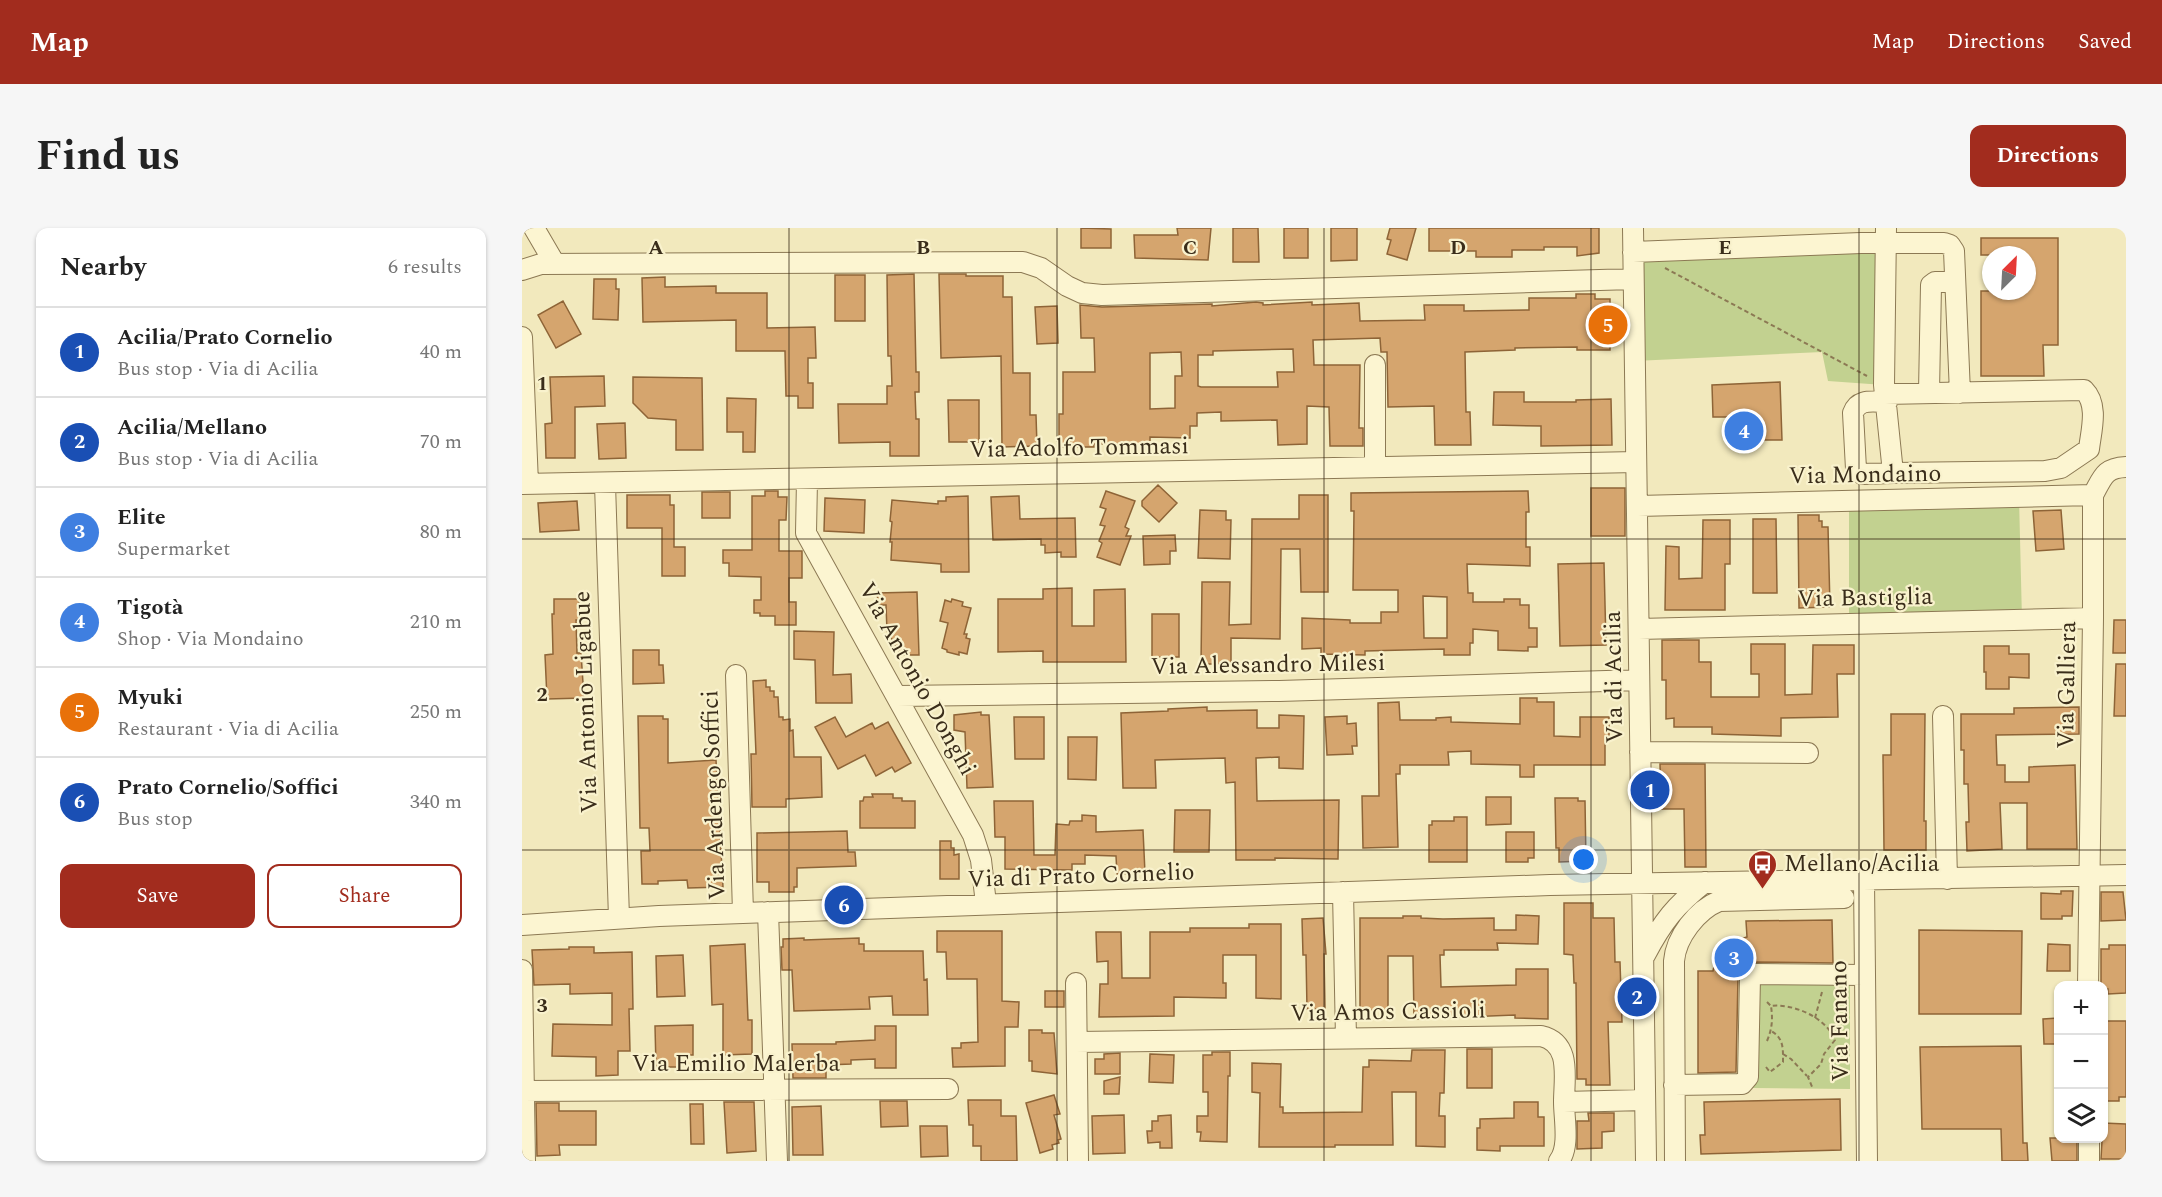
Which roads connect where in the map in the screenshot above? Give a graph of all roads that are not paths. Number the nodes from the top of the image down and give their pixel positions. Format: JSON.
{"nodes":[{"id":1,"x":534,"y":228,"type":"edge"},
{"id":2,"x":1633,"y":228,"type":"edge"},
{"id":3,"x":1886,"y":235,"type":"edge"},
{"id":4,"x":1862,"y":236,"type":"edge"},
{"id":5,"x":1641,"y":251,"type":"junction"},
{"id":6,"x":555,"y":264,"type":"junction"},
{"id":7,"x":522,"y":270,"type":"edge"},
{"id":8,"x":1633,"y":279,"type":"junction"},
{"id":9,"x":1955,"y":282,"type":"junction"},
{"id":10,"x":522,"y":336,"type":"edge"},
{"id":11,"x":1375,"y":365,"type":"dead end"},
{"id":12,"x":1929,"y":392,"type":"junction"},
{"id":13,"x":1960,"y":393,"type":"junction"},
{"id":14,"x":1885,"y":394,"type":"junction"},
{"id":15,"x":2089,"y":449,"type":"junction"},
{"id":16,"x":1636,"y":462,"type":"junction"},
{"id":17,"x":1375,"y":467,"type":"junction"},
{"id":18,"x":2126,"y":467,"type":"edge"},
{"id":19,"x":1893,"y":473,"type":"junction"},
{"id":20,"x":2105,"y":473,"type":"junction"},
{"id":21,"x":807,"y":480,"type":"junction"},
{"id":22,"x":525,"y":484,"type":"edge"},
{"id":23,"x":605,"y":484,"type":"junction"},
{"id":24,"x":2093,"y":495,"type":"junction"},
{"id":25,"x":1638,"y":506,"type":"junction"},
{"id":26,"x":2093,"y":618,"type":"junction"},
{"id":27,"x":1639,"y":629,"type":"junction"},
{"id":28,"x":736,"y":675,"type":"dead end"},
{"id":29,"x":1640,"y":680,"type":"junction"},
{"id":30,"x":898,"y":696,"type":"junction"},
{"id":31,"x":1943,"y":716,"type":"dead end"},
{"id":32,"x":1640,"y":752,"type":"junction"},
{"id":33,"x":1808,"y":753,"type":"dead end"},
{"id":34,"x":2090,"y":875,"type":"junction"},
{"id":35,"x":2126,"y":875,"type":"edge"},
{"id":36,"x":1947,"y":879,"type":"junction"},
{"id":37,"x":1864,"y":881,"type":"junction"},
{"id":38,"x":1705,"y":882,"type":"junction"},
{"id":39,"x":1642,"y":883,"type":"junction"},
{"id":40,"x":1786,"y":890,"type":"junction"},
{"id":41,"x":1343,"y":892,"type":"junction"},
{"id":42,"x":1844,"y":898,"type":"dead end"},
{"id":43,"x":986,"y":904,"type":"junction"},
{"id":44,"x":768,"y":912,"type":"junction"},
{"id":45,"x":743,"y":913,"type":"junction"},
{"id":46,"x":619,"y":918,"type":"junction"},
{"id":47,"x":522,"y":925,"type":"edge"},
{"id":48,"x":1644,"y":958,"type":"junction"},
{"id":49,"x":522,"y":970,"type":"edge"},
{"id":50,"x":1865,"y":975,"type":"junction"},
{"id":51,"x":2088,"y":981,"type":"edge"},
{"id":52,"x":1076,"y":983,"type":"dead end"},
{"id":53,"x":1346,"y":1038,"type":"junction"},
{"id":54,"x":1077,"y":1042,"type":"junction"},
{"id":55,"x":1674,"y":1085,"type":"junction"},
{"id":56,"x":776,"y":1089,"type":"junction"},
{"id":57,"x":948,"y":1089,"type":"dead end"},
{"id":58,"x":523,"y":1091,"type":"edge"},
{"id":59,"x":1645,"y":1100,"type":"junction"},
{"id":60,"x":1564,"y":1102,"type":"junction"},
{"id":61,"x":2089,"y":1143,"type":"edge"},
{"id":62,"x":525,"y":1161,"type":"edge"},
{"id":63,"x":777,"y":1161,"type":"edge"},
{"id":64,"x":1078,"y":1161,"type":"edge"},
{"id":65,"x":1559,"y":1161,"type":"edge"},
{"id":66,"x":1646,"y":1161,"type":"edge"},
{"id":67,"x":1675,"y":1161,"type":"edge"},
{"id":68,"x":1867,"y":1161,"type":"edge"},
{"id":69,"x":2089,"y":1161,"type":"edge"}],
"edges":[{"from":1,"to":6,"type":"street"},
{"from":2,"to":5,"type":"street","name":"Via di Acilia"},
{"from":3,"to":4,"type":"street"},
{"from":3,"to":9,"type":"street"},
{"from":3,"to":14,"type":"street"},
{"from":4,"to":5,"type":"street"},
{"from":5,"to":8,"type":"street","name":"Via di Acilia"},
{"from":6,"to":7,"type":"street"},
{"from":6,"to":8,"type":"street"},
{"from":8,"to":16,"type":"street","name":"Via di Acilia"},
{"from":9,"to":12,"type":"street"},
{"from":9,"to":13,"type":"street"},
{"from":10,"to":22,"type":"street"},
{"from":11,"to":17,"type":"street"},
{"from":12,"to":13,"type":"street"},
{"from":12,"to":14,"type":"street"},
{"from":13,"to":15,"type":"street"},
{"from":14,"to":19,"type":"street"},
{"from":14,"to":19,"type":"street"},
{"from":15,"to":19,"type":"street"},
{"from":15,"to":20,"type":"street"},
{"from":16,"to":17,"type":"street","name":"Via Adolfo Tommasi"},
{"from":16,"to":25,"type":"street","name":"Via di Acilia"},
{"from":17,"to":21,"type":"street","name":"Via Adolfo Tommasi"},
{"from":18,"to":20,"type":"street"},
{"from":20,"to":24,"type":"street"},
{"from":21,"to":23,"type":"street","name":"Via Adolfo Tommasi"},
{"from":21,"to":30,"type":"street","name":"Via Antonio Donghi"},
{"from":22,"to":23,"type":"street","name":"Via Adolfo Tommasi"},
{"from":23,"to":46,"type":"street","name":"Via Antonio Ligabue"},
{"from":24,"to":25,"type":"street","name":"Via Mondaino"},
{"from":24,"to":26,"type":"street","name":"Via Galliera"},
{"from":25,"to":27,"type":"street","name":"Via di Acilia"},
{"from":26,"to":27,"type":"street","name":"Via Bastiglia"},
{"from":26,"to":34,"type":"street","name":"Via Galliera"},
{"from":27,"to":29,"type":"street","name":"Via di Acilia"},
{"from":28,"to":45,"type":"street","name":"Via Ardengo Soffici"},
{"from":29,"to":30,"type":"street","name":"Via Alessandro Milesi"},
{"from":29,"to":32,"type":"street","name":"Via di Acilia"},
{"from":30,"to":43,"type":"street","name":"Via Antonio Donghi"},
{"from":31,"to":36,"type":"street"},
{"from":32,"to":33,"type":"street"},
{"from":32,"to":39,"type":"street","name":"Via di Acilia"},
{"from":34,"to":35,"type":"street"},
{"from":34,"to":36,"type":"street"},
{"from":34,"to":51,"type":"street","name":"Via Galliera"},
{"from":36,"to":37,"type":"street"},
{"from":37,"to":40,"type":"street"},
{"from":37,"to":50,"type":"street","name":"Via Fanano"},
{"from":38,"to":39,"type":"street","name":"Via di Prato Cornelio"},
{"from":38,"to":40,"type":"street","name":"Via di Prato Cornelio"},
{"from":38,"to":48,"type":"street"},
{"from":39,"to":41,"type":"street","name":"Via di Prato Cornelio"},
{"from":39,"to":48,"type":"street","name":"Via di Acilia"},
{"from":40,"to":42,"type":"street"},
{"from":40,"to":55,"type":"street"},
{"from":41,"to":43,"type":"street","name":"Via di Prato Cornelio"},
{"from":41,"to":53,"type":"street"},
{"from":43,"to":44,"type":"street","name":"Via di Prato Cornelio"},
{"from":44,"to":45,"type":"street","name":"Via di Prato Cornelio"},
{"from":44,"to":56,"type":"street"},
{"from":45,"to":46,"type":"street","name":"Via di Prato Cornelio"},
{"from":46,"to":47,"type":"street","name":"Via di Prato Cornelio"},
{"from":48,"to":59,"type":"street","name":"Via di Acilia"},
{"from":49,"to":58,"type":"street"},
{"from":50,"to":55,"type":"street"},
{"from":50,"to":68,"type":"street","name":"Via Fanano"},
{"from":52,"to":54,"type":"street"},
{"from":53,"to":54,"type":"street","name":"Via Amos Cassioli"},
{"from":53,"to":60,"type":"street","name":"Via Amos Cassioli"},
{"from":54,"to":64,"type":"street"},
{"from":55,"to":67,"type":"street"},
{"from":56,"to":57,"type":"street","name":"Via Emilio Malerba"},
{"from":56,"to":58,"type":"street","name":"Via Emilio Malerba"},
{"from":56,"to":63,"type":"street"},
{"from":58,"to":62,"type":"street"},
{"from":59,"to":60,"type":"street"},
{"from":59,"to":66,"type":"street","name":"Via di Acilia"},
{"from":60,"to":65,"type":"street","name":"Via Amos Cassioli"},
{"from":61,"to":69,"type":"street"}]}
